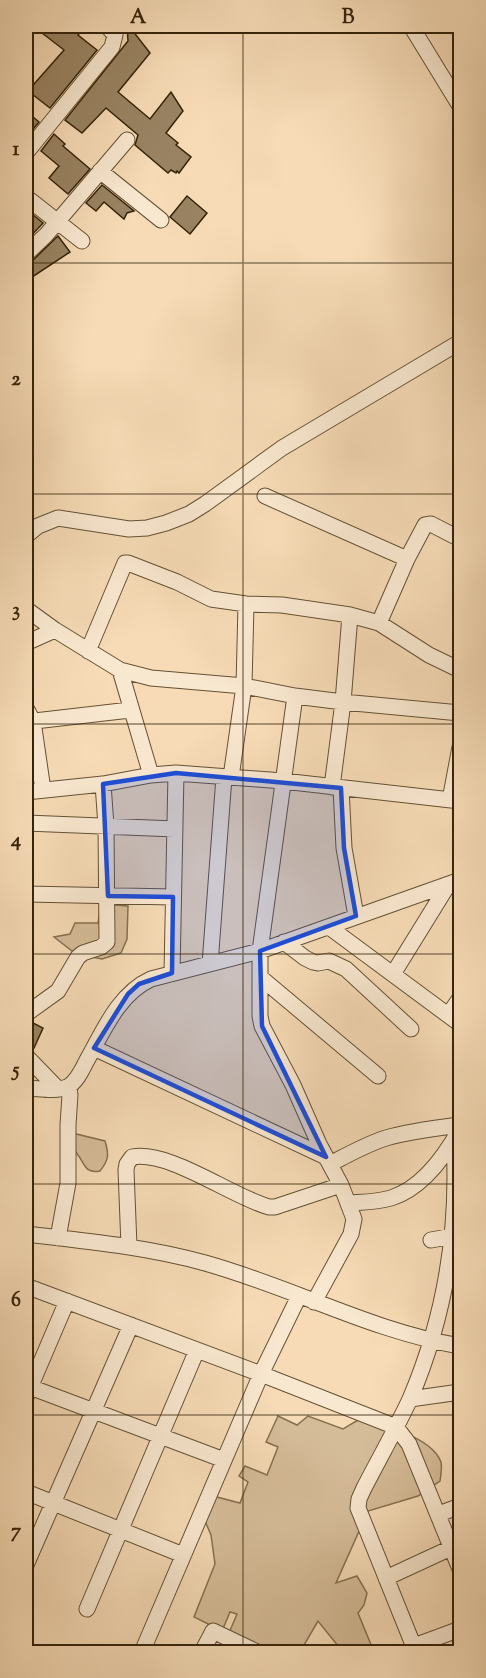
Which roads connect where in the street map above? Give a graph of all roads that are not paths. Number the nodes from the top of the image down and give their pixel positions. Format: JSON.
{"nodes":[{"id":1,"x":107,"y":26,"type":"edge"},
{"id":2,"x":411,"y":26,"type":"edge"},
{"id":3,"x":460,"y":106,"type":"edge"},
{"id":4,"x":128,"y":140,"type":"dead end"},
{"id":5,"x":26,"y":153,"type":"edge"},
{"id":6,"x":99,"y":171,"type":"junction"},
{"id":7,"x":26,"y":197,"type":"edge"},
{"id":8,"x":161,"y":220,"type":"dead end"},
{"id":9,"x":57,"y":221,"type":"junction"},
{"id":10,"x":82,"y":241,"type":"dead end"},
{"id":11,"x":26,"y":254,"type":"edge"},
{"id":12,"x":460,"y":342,"type":"edge"},
{"id":13,"x":265,"y":496,"type":"dead end"},
{"id":14,"x":26,"y":536,"type":"edge"},
{"id":15,"x":460,"y":539,"type":"edge"},
{"id":16,"x":407,"y":559,"type":"junction"},
{"id":17,"x":246,"y":604,"type":"junction"},
{"id":18,"x":26,"y":609,"type":"edge"},
{"id":19,"x":350,"y":615,"type":"junction"},
{"id":20,"x":379,"y":623,"type":"junction"},
{"id":21,"x":55,"y":630,"type":"junction"},
{"id":22,"x":26,"y":643,"type":"edge"},
{"id":23,"x":88,"y":651,"type":"junction"},
{"id":24,"x":460,"y":669,"type":"edge"},
{"id":25,"x":120,"y":670,"type":"junction"},
{"id":26,"x":244,"y":686,"type":"junction"},
{"id":27,"x":295,"y":696,"type":"junction"},
{"id":28,"x":342,"y":702,"type":"junction"},
{"id":29,"x":130,"y":710,"type":"junction"},
{"id":30,"x":460,"y":713,"type":"edge"},
{"id":31,"x":28,"y":717,"type":"edge"},
{"id":32,"x":460,"y":747,"type":"edge"},
{"id":33,"x":176,"y":773,"type":"junction"},
{"id":34,"x":151,"y":775,"type":"junction"},
{"id":35,"x":228,"y":777,"type":"junction"},
{"id":36,"x":283,"y":781,"type":"junction"},
{"id":37,"x":103,"y":784,"type":"junction"},
{"id":38,"x":337,"y":787,"type":"junction"},
{"id":39,"x":44,"y":790,"type":"junction"},
{"id":40,"x":26,"y":792,"type":"edge"},
{"id":41,"x":455,"y":801,"type":"edge"},
{"id":42,"x":26,"y":823,"type":"edge"},
{"id":43,"x":106,"y":826,"type":"junction"},
{"id":44,"x":175,"y":828,"type":"junction"},
{"id":45,"x":454,"y":883,"type":"edge"},
{"id":46,"x":26,"y":894,"type":"edge"},
{"id":47,"x":108,"y":896,"type":"junction"},
{"id":48,"x":173,"y":897,"type":"junction"},
{"id":49,"x":356,"y":916,"type":"junction"},
{"id":50,"x":328,"y":927,"type":"junction"},
{"id":51,"x":284,"y":942,"type":"junction"},
{"id":52,"x":260,"y":951,"type":"junction"},
{"id":53,"x":210,"y":964,"type":"junction"},
{"id":54,"x":172,"y":974,"type":"junction"},
{"id":55,"x":393,"y":974,"type":"junction"},
{"id":56,"x":261,"y":977,"type":"junction"},
{"id":57,"x":460,"y":998,"type":"edge"},
{"id":58,"x":26,"y":1014,"type":"edge"},
{"id":59,"x":455,"y":1019,"type":"edge"},
{"id":60,"x":411,"y":1029,"type":"dead end"},
{"id":61,"x":94,"y":1048,"type":"junction"},
{"id":62,"x":26,"y":1056,"type":"edge"},
{"id":63,"x":378,"y":1076,"type":"dead end"},
{"id":64,"x":26,"y":1088,"type":"edge"},
{"id":65,"x":63,"y":1088,"type":"junction"},
{"id":66,"x":458,"y":1132,"type":"edge"},
{"id":67,"x":328,"y":1160,"type":"junction"},
{"id":68,"x":458,"y":1181,"type":"edge"},
{"id":69,"x":341,"y":1185,"type":"junction"},
{"id":70,"x":349,"y":1203,"type":"junction"},
{"id":71,"x":456,"y":1229,"type":"edge"},
{"id":72,"x":26,"y":1234,"type":"edge"},
{"id":73,"x":58,"y":1238,"type":"junction"},
{"id":74,"x":431,"y":1240,"type":"dead end"},
{"id":75,"x":129,"y":1246,"type":"junction"},
{"id":76,"x":26,"y":1286,"type":"edge"},
{"id":77,"x":299,"y":1296,"type":"junction"},
{"id":78,"x":67,"y":1301,"type":"junction"},
{"id":79,"x":314,"y":1302,"type":"junction"},
{"id":80,"x":131,"y":1325,"type":"junction"},
{"id":81,"x":431,"y":1341,"type":"junction"},
{"id":82,"x":460,"y":1346,"type":"edge"},
{"id":83,"x":197,"y":1350,"type":"junction"},
{"id":84,"x":261,"y":1374,"type":"junction"},
{"id":85,"x":28,"y":1392,"type":"edge"},
{"id":86,"x":460,"y":1392,"type":"edge"},
{"id":87,"x":410,"y":1398,"type":"junction"},
{"id":88,"x":94,"y":1411,"type":"junction"},
{"id":89,"x":396,"y":1427,"type":"junction"},
{"id":90,"x":160,"y":1436,"type":"junction"},
{"id":91,"x":224,"y":1460,"type":"junction"},
{"id":92,"x":26,"y":1492,"type":"edge"},
{"id":93,"x":54,"y":1503,"type":"junction"},
{"id":94,"x":460,"y":1506,"type":"edge"},
{"id":95,"x":439,"y":1514,"type":"junction"},
{"id":96,"x":120,"y":1530,"type":"junction"},
{"id":97,"x":453,"y":1547,"type":"junction"},
{"id":98,"x":183,"y":1555,"type":"junction"},
{"id":99,"x":26,"y":1565,"type":"edge"},
{"id":100,"x":460,"y":1569,"type":"edge"},
{"id":101,"x":386,"y":1578,"type":"junction"},
{"id":102,"x":87,"y":1609,"type":"dead end"},
{"id":103,"x":460,"y":1629,"type":"edge"},
{"id":104,"x":415,"y":1649,"type":"edge"},
{"id":105,"x":142,"y":1653,"type":"edge"},
{"id":106,"x":202,"y":1653,"type":"edge"},
{"id":107,"x":257,"y":1653,"type":"edge"}],
"edges":[{"from":1,"to":5,"type":"street"},
{"from":2,"to":3,"type":"street"},
{"from":4,"to":6,"type":"street"},
{"from":6,"to":8,"type":"street"},
{"from":6,"to":9,"type":"street"},
{"from":7,"to":9,"type":"street"},
{"from":9,"to":10,"type":"street"},
{"from":9,"to":11,"type":"street"},
{"from":12,"to":14,"type":"street"},
{"from":13,"to":16,"type":"street"},
{"from":15,"to":16,"type":"street"},
{"from":16,"to":20,"type":"street"},
{"from":17,"to":19,"type":"street"},
{"from":17,"to":23,"type":"street"},
{"from":17,"to":26,"type":"street"},
{"from":18,"to":21,"type":"street"},
{"from":19,"to":20,"type":"street"},
{"from":19,"to":28,"type":"street"},
{"from":20,"to":24,"type":"street"},
{"from":21,"to":22,"type":"street"},
{"from":21,"to":23,"type":"street"},
{"from":23,"to":25,"type":"street"},
{"from":25,"to":26,"type":"street"},
{"from":25,"to":29,"type":"street"},
{"from":26,"to":27,"type":"street"},
{"from":26,"to":35,"type":"street"},
{"from":27,"to":28,"type":"street"},
{"from":27,"to":36,"type":"street"},
{"from":28,"to":30,"type":"street"},
{"from":28,"to":38,"type":"street"},
{"from":29,"to":31,"type":"street"},
{"from":29,"to":34,"type":"street"},
{"from":31,"to":39,"type":"street"},
{"from":32,"to":41,"type":"street"},
{"from":33,"to":34,"type":"street"},
{"from":33,"to":35,"type":"street"},
{"from":33,"to":44,"type":"street"},
{"from":34,"to":37,"type":"street"},
{"from":35,"to":36,"type":"street"},
{"from":35,"to":53,"type":"street"},
{"from":36,"to":38,"type":"street"},
{"from":36,"to":52,"type":"street"},
{"from":37,"to":39,"type":"street"},
{"from":37,"to":43,"type":"street"},
{"from":38,"to":41,"type":"street"},
{"from":38,"to":49,"type":"street"},
{"from":39,"to":40,"type":"street"},
{"from":42,"to":43,"type":"street"},
{"from":43,"to":44,"type":"street"},
{"from":43,"to":47,"type":"street"},
{"from":44,"to":48,"type":"street"},
{"from":45,"to":49,"type":"street"},
{"from":45,"to":55,"type":"street"},
{"from":46,"to":47,"type":"street"},
{"from":47,"to":48,"type":"street"},
{"from":47,"to":58,"type":"street"},
{"from":48,"to":54,"type":"street"},
{"from":49,"to":50,"type":"street"},
{"from":50,"to":51,"type":"street"},
{"from":50,"to":55,"type":"street"},
{"from":51,"to":52,"type":"street"},
{"from":51,"to":60,"type":"street"},
{"from":52,"to":53,"type":"street"},
{"from":52,"to":56,"type":"street"},
{"from":53,"to":54,"type":"street"},
{"from":54,"to":61,"type":"street"},
{"from":55,"to":59,"type":"street"},
{"from":56,"to":63,"type":"street"},
{"from":56,"to":67,"type":"street"},
{"from":57,"to":59,"type":"street"},
{"from":61,"to":65,"type":"street"},
{"from":61,"to":67,"type":"street"},
{"from":62,"to":65,"type":"street"},
{"from":64,"to":65,"type":"street"},
{"from":65,"to":73,"type":"street"},
{"from":66,"to":67,"type":"street"},
{"from":66,"to":68,"type":"street"},
{"from":66,"to":70,"type":"street"},
{"from":67,"to":69,"type":"street"},
{"from":68,"to":71,"type":"street"},
{"from":69,"to":70,"type":"street"},
{"from":69,"to":75,"type":"street"},
{"from":70,"to":79,"type":"street"},
{"from":71,"to":74,"type":"street"},
{"from":71,"to":81,"type":"street"},
{"from":72,"to":73,"type":"street"},
{"from":73,"to":75,"type":"street"},
{"from":75,"to":77,"type":"street"},
{"from":76,"to":78,"type":"street"},
{"from":77,"to":79,"type":"street"},
{"from":77,"to":84,"type":"street"},
{"from":78,"to":80,"type":"street"},
{"from":78,"to":85,"type":"street"},
{"from":79,"to":81,"type":"street"},
{"from":80,"to":83,"type":"street"},
{"from":80,"to":88,"type":"street"},
{"from":81,"to":82,"type":"street"},
{"from":81,"to":87,"type":"street"},
{"from":83,"to":84,"type":"street"},
{"from":83,"to":90,"type":"street"},
{"from":84,"to":89,"type":"street"},
{"from":84,"to":91,"type":"street"},
{"from":85,"to":88,"type":"street"},
{"from":86,"to":87,"type":"street"},
{"from":87,"to":89,"type":"street"},
{"from":88,"to":90,"type":"street"},
{"from":88,"to":93,"type":"street"},
{"from":89,"to":95,"type":"street"},
{"from":89,"to":101,"type":"street"},
{"from":90,"to":91,"type":"street"},
{"from":90,"to":96,"type":"street"},
{"from":91,"to":98,"type":"street"},
{"from":92,"to":93,"type":"street"},
{"from":93,"to":96,"type":"street"},
{"from":93,"to":99,"type":"street"},
{"from":94,"to":95,"type":"street"},
{"from":95,"to":97,"type":"street"},
{"from":96,"to":98,"type":"street"},
{"from":96,"to":102,"type":"street"},
{"from":97,"to":100,"type":"street"},
{"from":97,"to":101,"type":"street"},
{"from":98,"to":105,"type":"street"},
{"from":101,"to":104,"type":"street"},
{"from":103,"to":104,"type":"street"},
{"from":106,"to":107,"type":"street"}]}
